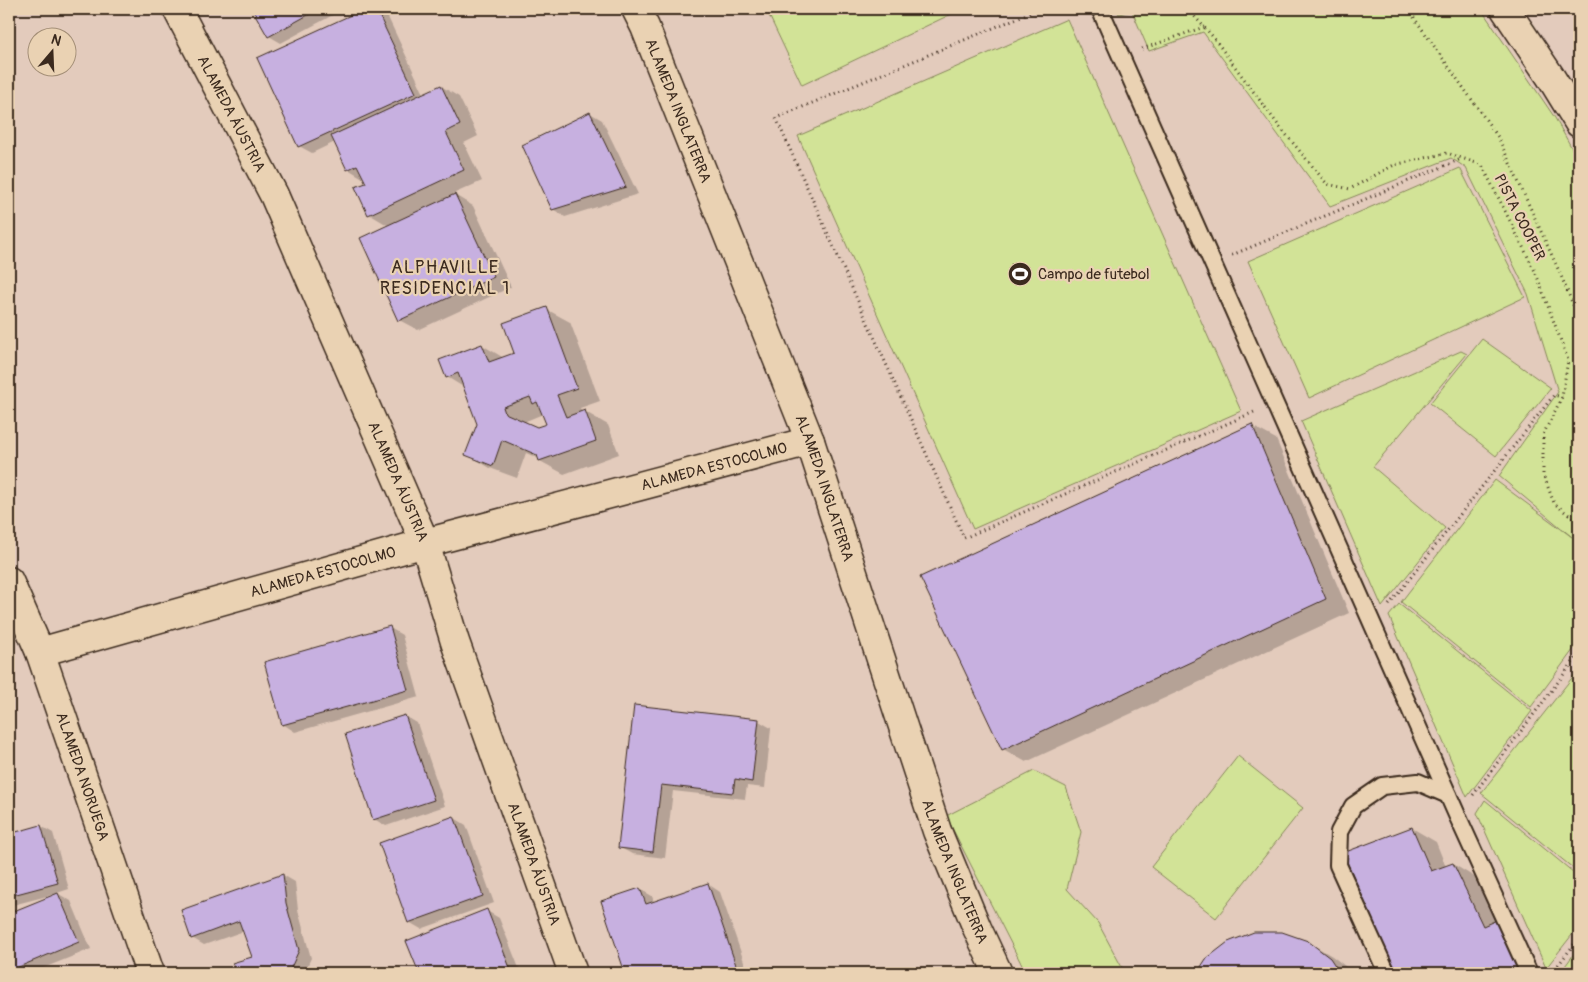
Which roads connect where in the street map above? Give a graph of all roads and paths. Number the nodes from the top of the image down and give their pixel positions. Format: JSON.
{"nodes":[{"id":1,"x":177,"y":9,"type":"edge"},
{"id":2,"x":636,"y":9,"type":"edge"},
{"id":3,"x":1038,"y":9,"type":"edge"},
{"id":4,"x":1100,"y":9,"type":"edge"},
{"id":5,"x":1188,"y":9,"type":"edge"},
{"id":6,"x":1408,"y":9,"type":"edge"},
{"id":7,"x":1505,"y":9,"type":"edge"},
{"id":8,"x":1204,"y":27,"type":"junction"},
{"id":9,"x":1122,"y":56,"type":"junction"},
{"id":10,"x":1579,"y":123,"type":"edge"},
{"id":11,"x":1462,"y":158,"type":"junction"},
{"id":12,"x":1213,"y":263,"type":"junction"},
{"id":13,"x":1579,"y":319,"type":"edge"},
{"id":14,"x":1562,"y":397,"type":"junction"},
{"id":15,"x":1275,"y":403,"type":"junction"},
{"id":16,"x":810,"y":441,"type":"junction"},
{"id":17,"x":1579,"y":523,"type":"edge"},
{"id":18,"x":425,"y":543,"type":"junction"},
{"id":19,"x":9,"y":581,"type":"edge"},
{"id":20,"x":1374,"y":625,"type":"junction"},
{"id":21,"x":40,"y":652,"type":"junction"},
{"id":22,"x":1579,"y":654,"type":"edge"},
{"id":23,"x":1448,"y":795,"type":"junction"},
{"id":24,"x":1457,"y":815,"type":"junction"},
{"id":25,"x":1579,"y":938,"type":"edge"},
{"id":26,"x":150,"y":973,"type":"edge"},
{"id":27,"x":573,"y":973,"type":"edge"},
{"id":28,"x":998,"y":973,"type":"edge"},
{"id":29,"x":1387,"y":973,"type":"edge"},
{"id":30,"x":1529,"y":973,"type":"edge"},
{"id":31,"x":1552,"y":973,"type":"edge"}],
"edges":[{"from":1,"to":18,"type":"street","name":"ALAMEDA ÁUSTRIA"},
{"from":2,"to":16,"type":"street","name":"ALAMEDA INGLATERRA"},
{"from":3,"to":15,"type":"path"},
{"from":4,"to":9,"type":"lane"},
{"from":5,"to":8,"type":"path","name":"PISTA COOPER"},
{"from":6,"to":13,"type":"path","name":"PISTA COOPER"},
{"from":7,"to":10,"type":"street"},
{"from":8,"to":9,"type":"path"},
{"from":8,"to":11,"type":"path","name":"PISTA COOPER"},
{"from":9,"to":12,"type":"lane"},
{"from":11,"to":12,"type":"path"},
{"from":11,"to":14,"type":"path","name":"PISTA COOPER"},
{"from":12,"to":15,"type":"lane"},
{"from":14,"to":17,"type":"path","name":"PISTA COOPER"},
{"from":14,"to":20,"type":"path"},
{"from":15,"to":20,"type":"lane"},
{"from":16,"to":18,"type":"street","name":"ALAMEDA ESTOCOLMO"},
{"from":16,"to":28,"type":"street","name":"ALAMEDA INGLATERRA"},
{"from":18,"to":21,"type":"street","name":"ALAMEDA ESTOCOLMO"},
{"from":18,"to":27,"type":"street","name":"ALAMEDA ÁUSTRIA"},
{"from":19,"to":21,"type":"street","name":"ALAMEDA NORUEGA"},
{"from":20,"to":23,"type":"lane"},
{"from":21,"to":26,"type":"street","name":"ALAMEDA NORUEGA"},
{"from":22,"to":24,"type":"path"},
{"from":23,"to":24,"type":"lane"},
{"from":23,"to":29,"type":"lane"},
{"from":24,"to":30,"type":"lane"},
{"from":25,"to":31,"type":"path"}]}
